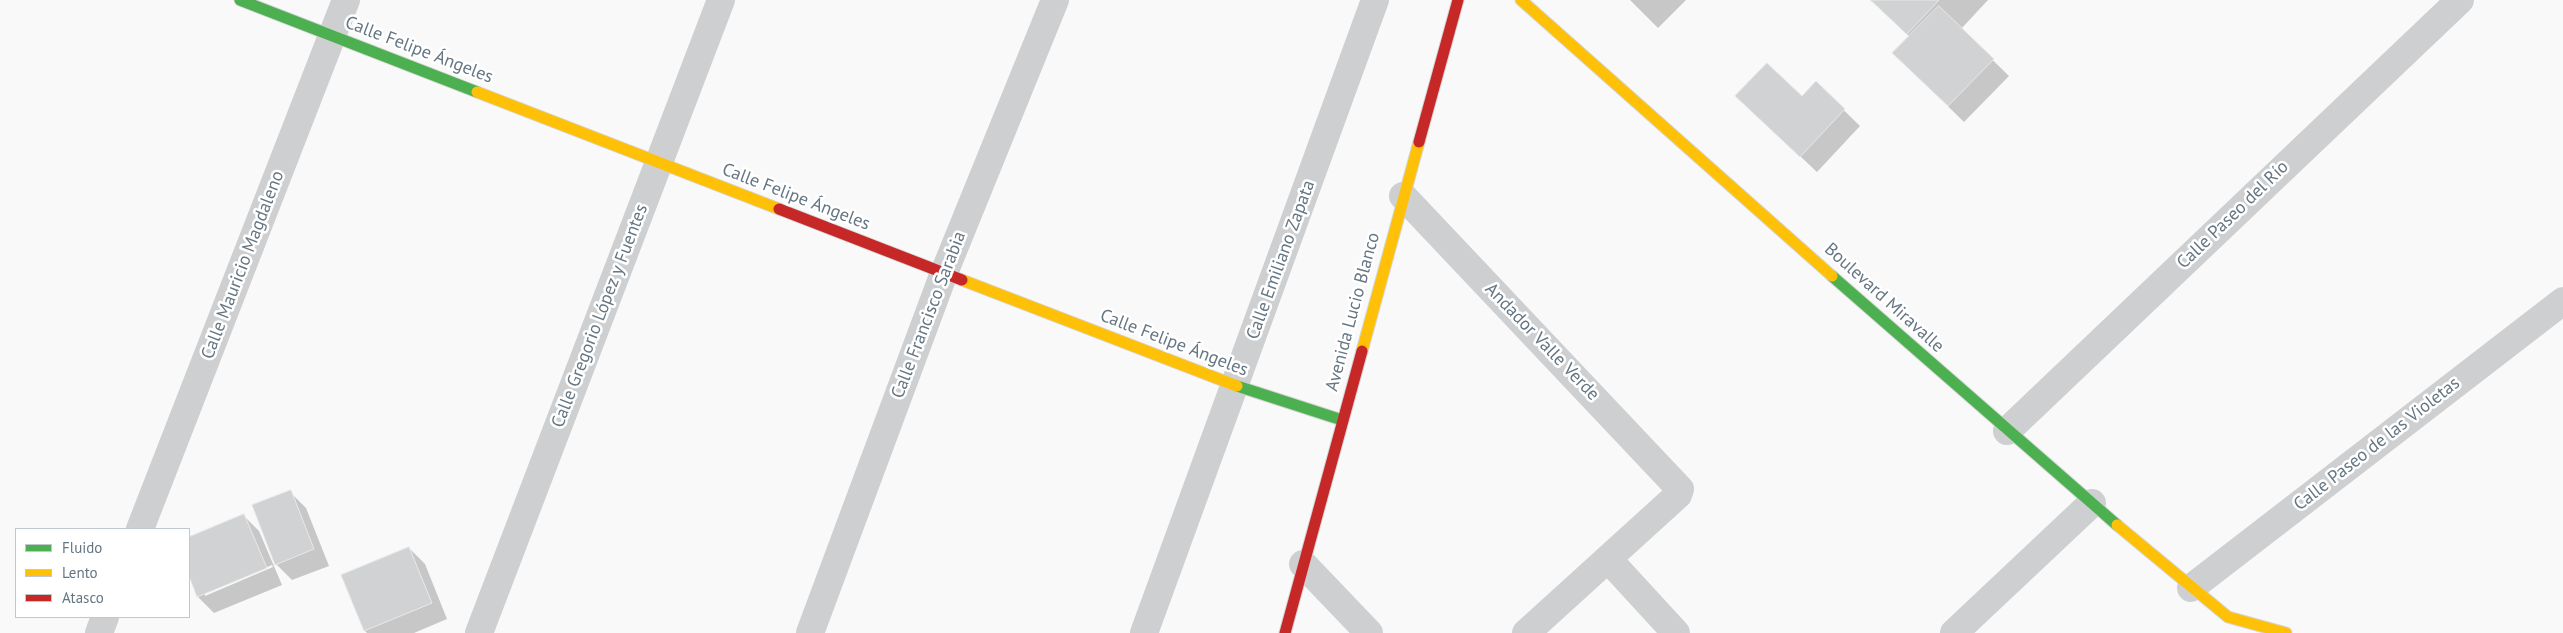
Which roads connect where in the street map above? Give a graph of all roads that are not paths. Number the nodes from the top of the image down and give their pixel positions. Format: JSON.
{"nodes":[{"id":1,"x":240,"y":0,"type":"edge"},
{"id":2,"x":346,"y":0,"type":"edge"},
{"id":3,"x":721,"y":0,"type":"edge"},
{"id":4,"x":1055,"y":0,"type":"edge"},
{"id":5,"x":1376,"y":0,"type":"edge"},
{"id":6,"x":1458,"y":0,"type":"edge"},
{"id":7,"x":1521,"y":0,"type":"edge"},
{"id":8,"x":2460,"y":0,"type":"edge"},
{"id":9,"x":333,"y":36,"type":"junction"},
{"id":10,"x":659,"y":162,"type":"junction"},
{"id":11,"x":1403,"y":196,"type":"junction"},
{"id":12,"x":944,"y":273,"type":"junction"},
{"id":13,"x":2563,"y":301,"type":"edge"},
{"id":14,"x":1236,"y":386,"type":"junction"},
{"id":15,"x":1342,"y":420,"type":"junction"},
{"id":16,"x":2007,"y":430,"type":"junction"},
{"id":17,"x":2092,"y":503,"type":"junction"},
{"id":18,"x":140,"y":528,"type":"edge"},
{"id":19,"x":1608,"y":559,"type":"junction"},
{"id":20,"x":1303,"y":564,"type":"junction"},
{"id":21,"x":2191,"y":588,"type":"junction"},
{"id":22,"x":2228,"y":617,"type":"junction"},
{"id":23,"x":105,"y":618,"type":"edge"},
{"id":24,"x":2283,"y":632,"type":"edge"},
{"id":25,"x":99,"y":633,"type":"edge"},
{"id":26,"x":479,"y":633,"type":"edge"},
{"id":27,"x":810,"y":633,"type":"edge"},
{"id":28,"x":1144,"y":633,"type":"edge"},
{"id":29,"x":1285,"y":633,"type":"edge"},
{"id":30,"x":1368,"y":633,"type":"edge"},
{"id":31,"x":1526,"y":633,"type":"edge"},
{"id":32,"x":1676,"y":633,"type":"edge"},
{"id":33,"x":1954,"y":633,"type":"edge"},
{"id":34,"x":2234,"y":633,"type":"edge"}],
"edges":[{"from":1,"to":9,"type":"street","name":"Calle Felipe Ángeles"},
{"from":2,"to":9,"type":"street","name":"Calle Mauricio Magdaleno"},
{"from":3,"to":10,"type":"street","name":"Calle Gregorio López y Fuentes"},
{"from":4,"to":12,"type":"street","name":"Calle Francisco Sarabia"},
{"from":5,"to":14,"type":"street","name":"Calle Emiliano Zapata"},
{"from":6,"to":11,"type":"street","name":"Avenida Lucio Blanco"},
{"from":7,"to":16,"type":"street","name":"Boulevard Miravalle"},
{"from":8,"to":16,"type":"street","name":"Calle Paseo del Río"},
{"from":9,"to":10,"type":"street","name":"Calle Felipe Ángeles"},
{"from":9,"to":18,"type":"street","name":"Calle Mauricio Magdaleno"},
{"from":10,"to":12,"type":"street","name":"Calle Felipe Ángeles"},
{"from":10,"to":26,"type":"street","name":"Calle Gregorio López y Fuentes"},
{"from":11,"to":15,"type":"street","name":"Avenida Lucio Blanco"},
{"from":11,"to":19,"type":"street","name":"Andador Valle Verde"},
{"from":12,"to":14,"type":"street","name":"Calle Felipe Ángeles"},
{"from":12,"to":27,"type":"street","name":"Calle Francisco Sarabia"},
{"from":13,"to":21,"type":"street","name":"Calle Paseo de las Violetas"},
{"from":14,"to":15,"type":"street","name":"Calle Felipe Ángeles"},
{"from":14,"to":28,"type":"street","name":"Calle Emiliano Zapata"},
{"from":15,"to":20,"type":"street","name":"Avenida Lucio Blanco"},
{"from":16,"to":17,"type":"street","name":"Boulevard Miravalle"},
{"from":17,"to":21,"type":"street","name":"Boulevard Miravalle"},
{"from":17,"to":33,"type":"street"},
{"from":19,"to":31,"type":"street"},
{"from":19,"to":32,"type":"street"},
{"from":20,"to":29,"type":"street","name":"Avenida Lucio Blanco"},
{"from":20,"to":30,"type":"street"},
{"from":21,"to":22,"type":"street","name":"Boulevard Miravalle"},
{"from":22,"to":24,"type":"street","name":"Boulevard Miravalle"},
{"from":22,"to":34,"type":"street"},
{"from":23,"to":25,"type":"street"}]}
